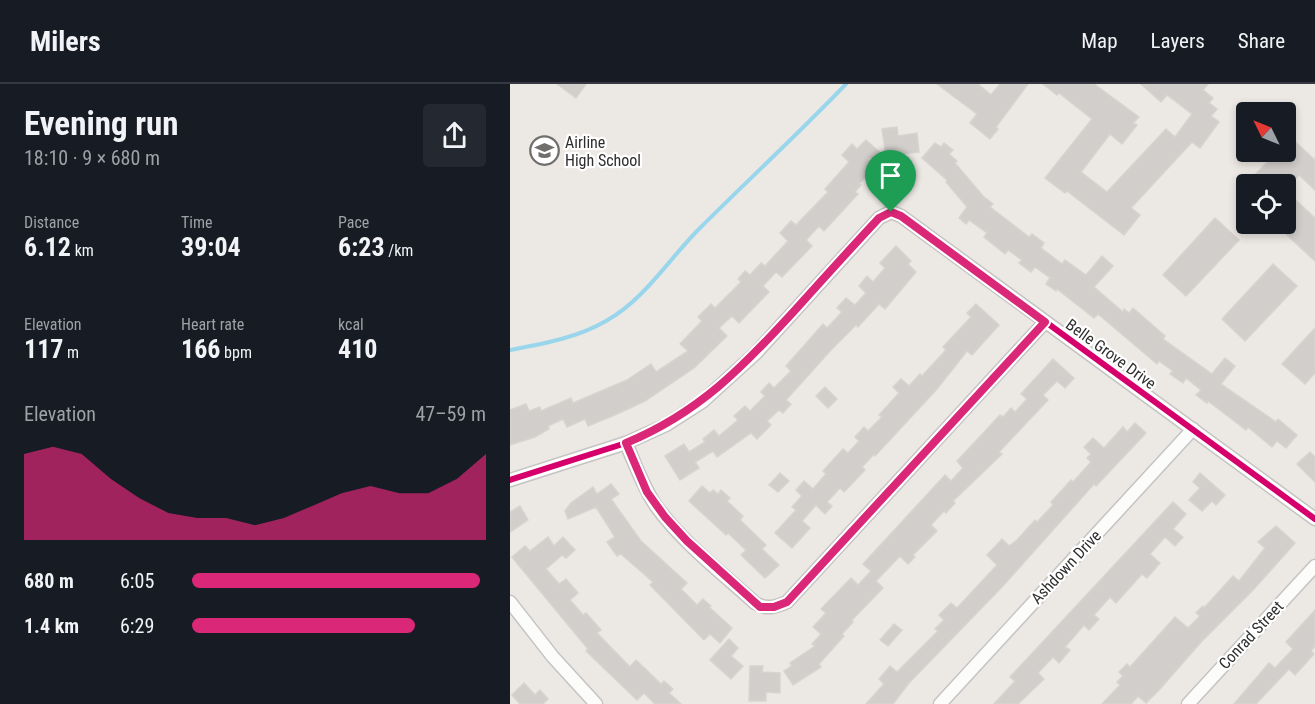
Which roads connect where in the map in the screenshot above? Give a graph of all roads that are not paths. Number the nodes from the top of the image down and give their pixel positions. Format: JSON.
{"nodes":[{"id":1,"x":1045,"y":322,"type":"junction"},
{"id":2,"x":1193,"y":429,"type":"junction"},
{"id":3,"x":626,"y":443,"type":"junction"},
{"id":4,"x":510,"y":480,"type":"edge"},
{"id":5,"x":1315,"y":519,"type":"edge"},
{"id":6,"x":1315,"y":567,"type":"edge"},
{"id":7,"x":510,"y":603,"type":"edge"},
{"id":8,"x":596,"y":704,"type":"edge"},
{"id":9,"x":940,"y":704,"type":"edge"},
{"id":10,"x":1188,"y":704,"type":"edge"}],
"edges":[{"from":1,"to":2,"type":"street","name":"Belle Grove Drive"},
{"from":1,"to":3,"type":"street","name":"Belle Grove Drive"},
{"from":1,"to":3,"type":"street"},
{"from":2,"to":5,"type":"street","name":"Belle Grove Drive"},
{"from":2,"to":9,"type":"street","name":"Ashdown Drive"},
{"from":3,"to":4,"type":"street"},
{"from":6,"to":10,"type":"street","name":"Conrad Street"},
{"from":7,"to":8,"type":"street"}]}
